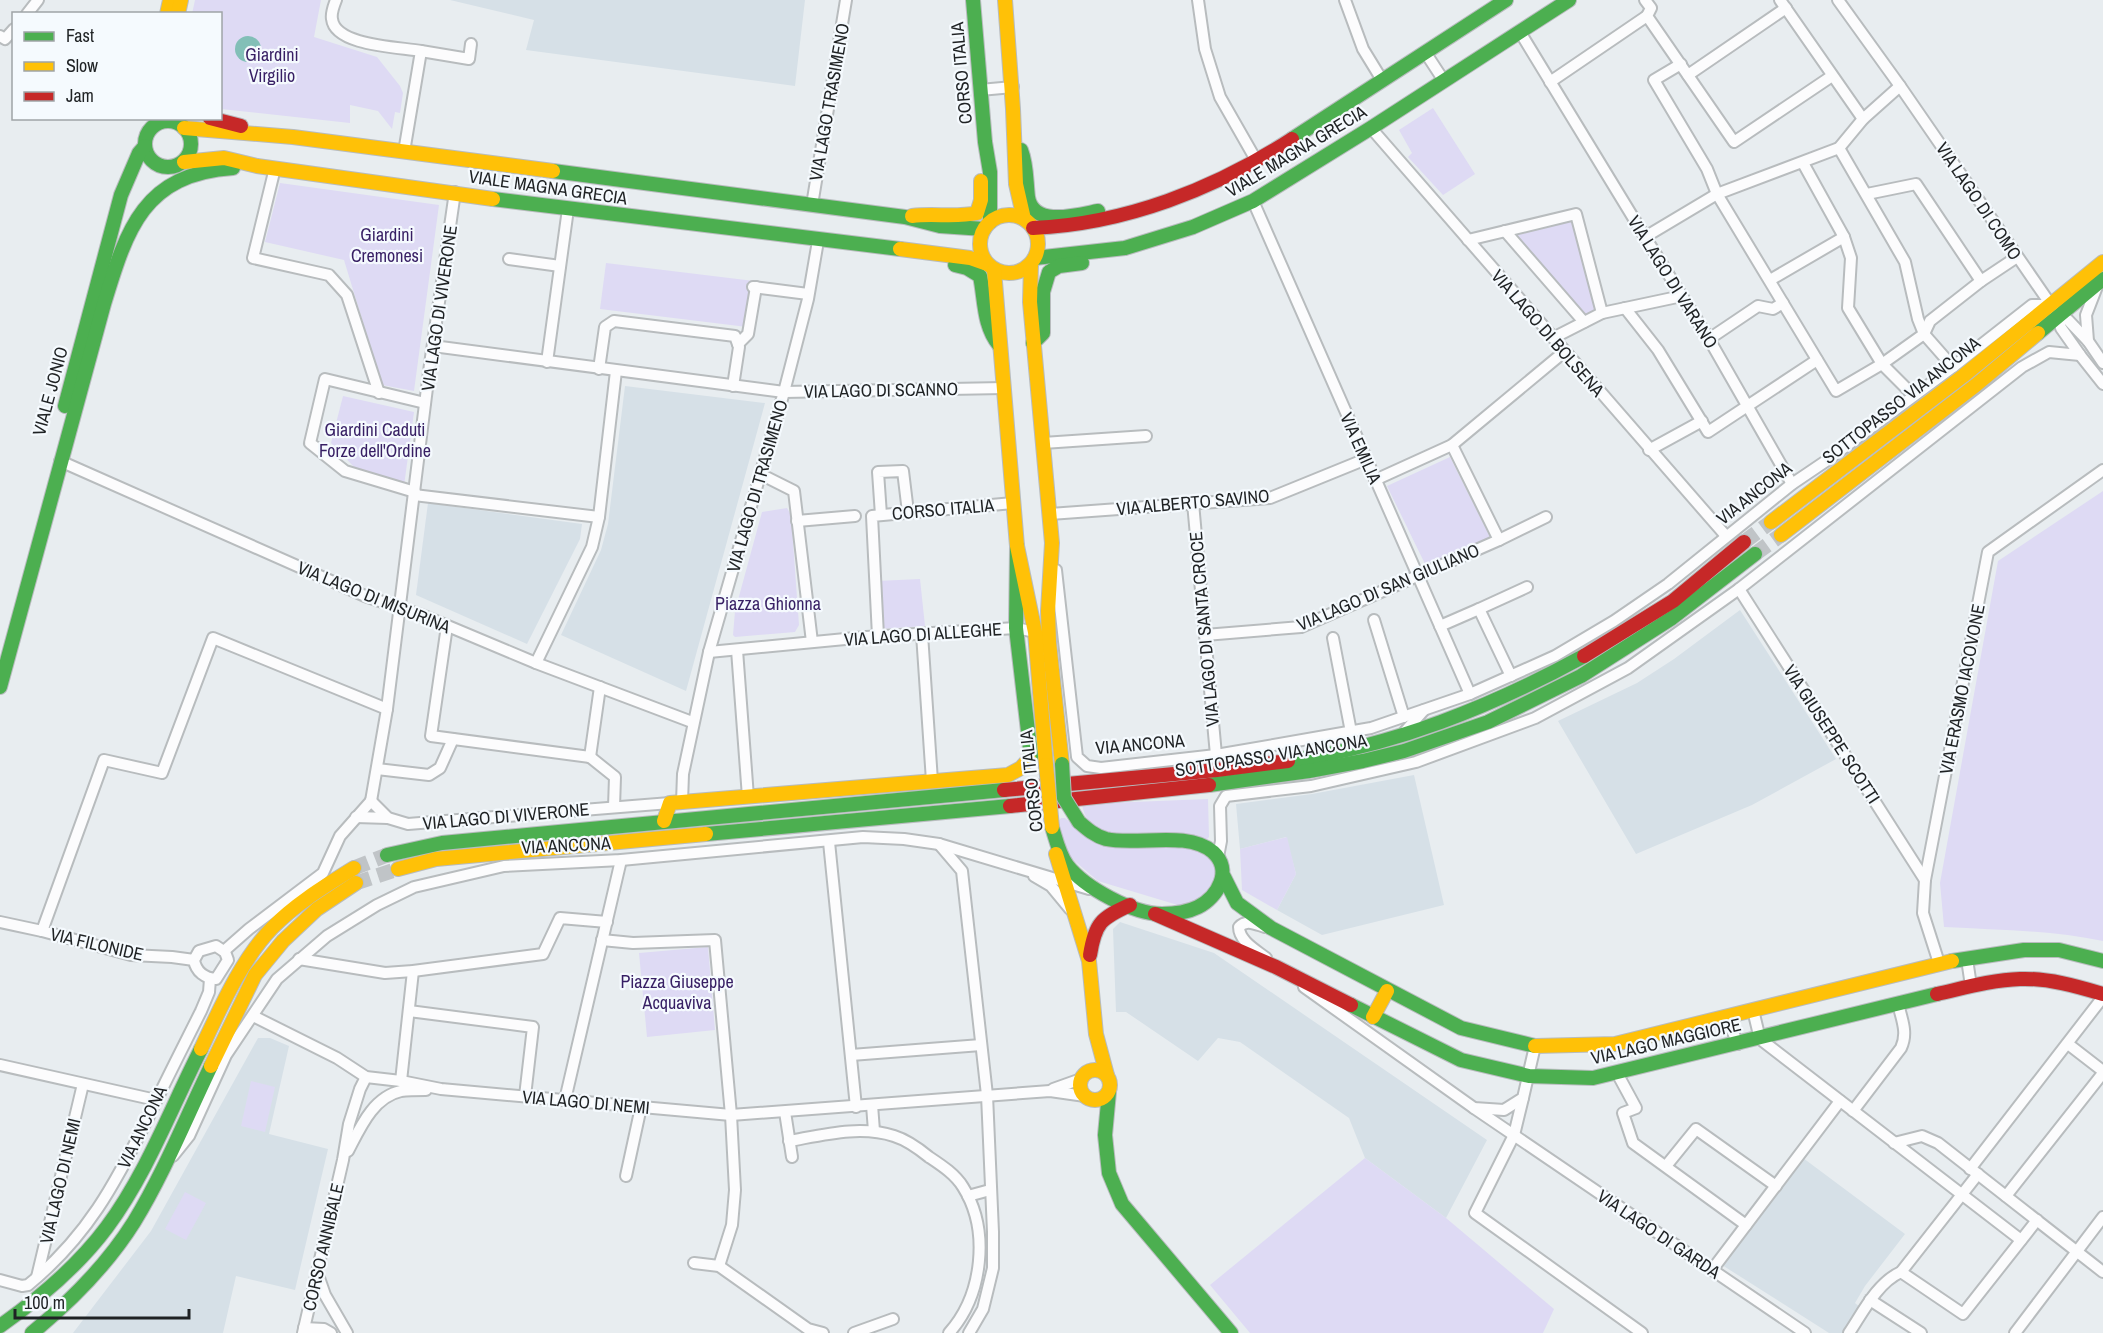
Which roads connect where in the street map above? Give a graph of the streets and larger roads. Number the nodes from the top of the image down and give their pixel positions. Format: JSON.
{"nodes":[{"id":1,"x":38,"y":0,"type":"edge"},
{"id":2,"x":170,"y":0,"type":"edge"},
{"id":3,"x":336,"y":0,"type":"edge"},
{"id":4,"x":846,"y":0,"type":"edge"},
{"id":5,"x":973,"y":0,"type":"edge"},
{"id":6,"x":1005,"y":0,"type":"edge"},
{"id":7,"x":1198,"y":0,"type":"edge"},
{"id":8,"x":1345,"y":0,"type":"edge"},
{"id":9,"x":1569,"y":0,"type":"edge"},
{"id":10,"x":1646,"y":0,"type":"edge"},
{"id":11,"x":1838,"y":0,"type":"edge"},
{"id":12,"x":1503,"y":1,"type":"edge"},
{"id":13,"x":1783,"y":4,"type":"edge"},
{"id":14,"x":176,"y":10,"type":"edge"},
{"id":15,"x":29,"y":12,"type":"edge"},
{"id":16,"x":1647,"y":16,"type":"junction"},
{"id":17,"x":12,"y":31,"type":"edge"},
{"id":18,"x":1520,"y":32,"type":"junction"},
{"id":19,"x":0,"y":36,"type":"edge"},
{"id":20,"x":471,"y":44,"type":"dead end"},
{"id":21,"x":421,"y":51,"type":"junction"},
{"id":22,"x":1425,"y":52,"type":"junction"},
{"id":23,"x":1680,"y":64,"type":"junction"},
{"id":24,"x":1688,"y":75,"type":"junction"},
{"id":25,"x":1832,"y":76,"type":"junction"},
{"id":26,"x":1382,"y":80,"type":"junction"},
{"id":27,"x":1444,"y":81,"type":"junction"},
{"id":28,"x":1550,"y":82,"type":"junction"},
{"id":29,"x":1900,"y":86,"type":"junction"},
{"id":30,"x":1012,"y":87,"type":"junction"},
{"id":31,"x":980,"y":90,"type":"junction"},
{"id":32,"x":1863,"y":119,"type":"junction"},
{"id":33,"x":143,"y":120,"type":"edge"},
{"id":34,"x":219,"y":120,"type":"edge"},
{"id":35,"x":180,"y":124,"type":"edge"},
{"id":36,"x":1371,"y":128,"type":"junction"},
{"id":37,"x":1015,"y":136,"type":"junction"},
{"id":38,"x":293,"y":137,"type":"junction"},
{"id":39,"x":146,"y":142,"type":"junction"},
{"id":40,"x":985,"y":142,"type":"junction"},
{"id":41,"x":1839,"y":148,"type":"junction"},
{"id":42,"x":404,"y":152,"type":"junction"},
{"id":43,"x":1256,"y":160,"type":"junction"},
{"id":44,"x":1803,"y":163,"type":"junction"},
{"id":45,"x":179,"y":164,"type":"junction"},
{"id":46,"x":257,"y":166,"type":"junction"},
{"id":47,"x":275,"y":168,"type":"junction"},
{"id":48,"x":455,"y":192,"type":"junction"},
{"id":49,"x":1717,"y":194,"type":"junction"},
{"id":50,"x":1867,"y":194,"type":"junction"},
{"id":51,"x":1253,"y":201,"type":"junction"},
{"id":52,"x":812,"y":205,"type":"junction"},
{"id":53,"x":568,"y":209,"type":"junction"},
{"id":54,"x":977,"y":213,"type":"joint"},
{"id":55,"x":1120,"y":216,"type":"junction"},
{"id":56,"x":905,"y":217,"type":"junction"},
{"id":57,"x":1029,"y":224,"type":"junction"},
{"id":58,"x":987,"y":225,"type":"junction"},
{"id":59,"x":1505,"y":231,"type":"junction"},
{"id":60,"x":1645,"y":237,"type":"junction"},
{"id":61,"x":1844,"y":237,"type":"junction"},
{"id":62,"x":1468,"y":240,"type":"junction"},
{"id":63,"x":818,"y":241,"type":"junction"},
{"id":64,"x":1125,"y":248,"type":"junction"},
{"id":65,"x":909,"y":252,"type":"junction"},
{"id":66,"x":2018,"y":257,"type":"junction"},
{"id":67,"x":508,"y":260,"type":"dead end"},
{"id":68,"x":1033,"y":261,"type":"junction"},
{"id":69,"x":2103,"y":262,"type":"edge"},
{"id":70,"x":560,"y":266,"type":"junction"},
{"id":71,"x":991,"y":267,"type":"junction"},
{"id":72,"x":113,"y":274,"type":"junction"},
{"id":73,"x":980,"y":276,"type":"joint"},
{"id":74,"x":1770,"y":280,"type":"junction"},
{"id":75,"x":1981,"y":281,"type":"junction"},
{"id":76,"x":2101,"y":281,"type":"edge"},
{"id":77,"x":808,"y":294,"type":"junction"},
{"id":78,"x":1682,"y":296,"type":"junction"},
{"id":79,"x":1783,"y":303,"type":"junction"},
{"id":80,"x":1626,"y":308,"type":"junction"},
{"id":81,"x":2055,"y":311,"type":"junction"},
{"id":82,"x":1602,"y":313,"type":"junction"},
{"id":83,"x":1584,"y":322,"type":"junction"},
{"id":84,"x":1924,"y":334,"type":"junction"},
{"id":85,"x":1552,"y":338,"type":"junction"},
{"id":86,"x":1709,"y":339,"type":"junction"},
{"id":87,"x":2088,"y":341,"type":"junction"},
{"id":88,"x":1033,"y":343,"type":"junction"},
{"id":89,"x":738,"y":344,"type":"junction"},
{"id":90,"x":433,"y":346,"type":"junction"},
{"id":91,"x":1001,"y":347,"type":"junction"},
{"id":92,"x":1564,"y":352,"type":"junction"},
{"id":93,"x":2080,"y":355,"type":"junction"},
{"id":94,"x":1817,"y":360,"type":"junction"},
{"id":95,"x":547,"y":362,"type":"junction"},
{"id":96,"x":2103,"y":363,"type":"edge"},
{"id":97,"x":1882,"y":364,"type":"junction"},
{"id":98,"x":599,"y":369,"type":"junction"},
{"id":99,"x":616,"y":371,"type":"junction"},
{"id":100,"x":1954,"y":371,"type":"junction"},
{"id":101,"x":2103,"y":384,"type":"edge"},
{"id":102,"x":1976,"y":385,"type":"junction"},
{"id":103,"x":733,"y":386,"type":"junction"},
{"id":104,"x":1004,"y":388,"type":"junction"},
{"id":105,"x":784,"y":392,"type":"junction"},
{"id":106,"x":379,"y":393,"type":"junction"},
{"id":107,"x":1913,"y":395,"type":"junction"},
{"id":108,"x":425,"y":403,"type":"junction"},
{"id":109,"x":1747,"y":406,"type":"junction"},
{"id":110,"x":1970,"y":408,"type":"junction"},
{"id":111,"x":1702,"y":421,"type":"junction"},
{"id":112,"x":1146,"y":435,"type":"dead end"},
{"id":113,"x":1043,"y":443,"type":"junction"},
{"id":114,"x":1452,"y":445,"type":"junction"},
{"id":115,"x":1649,"y":450,"type":"junction"},
{"id":116,"x":1366,"y":459,"type":"junction"},
{"id":117,"x":60,"y":461,"type":"junction"},
{"id":118,"x":2103,"y":470,"type":"edge"},
{"id":119,"x":760,"y":474,"type":"junction"},
{"id":120,"x":1375,"y":480,"type":"junction"},
{"id":121,"x":1792,"y":484,"type":"junction"},
{"id":122,"x":415,"y":493,"type":"junction"},
{"id":123,"x":1013,"y":503,"type":"junction"},
{"id":124,"x":1193,"y":503,"type":"junction"},
{"id":125,"x":908,"y":512,"type":"junction"},
{"id":126,"x":1050,"y":514,"type":"junction"},
{"id":127,"x":876,"y":515,"type":"junction"},
{"id":128,"x":855,"y":516,"type":"dead end"},
{"id":129,"x":599,"y":517,"type":"junction"},
{"id":130,"x":1546,"y":517,"type":"dead end"},
{"id":131,"x":797,"y":521,"type":"junction"},
{"id":132,"x":1771,"y":522,"type":"tunnel mouth"},
{"id":133,"x":1780,"y":535,"type":"tunnel mouth"},
{"id":134,"x":1726,"y":536,"type":"junction"},
{"id":135,"x":1499,"y":540,"type":"junction"},
{"id":136,"x":1744,"y":542,"type":"tunnel mouth"},
{"id":137,"x":1052,"y":543,"type":"junction"},
{"id":138,"x":1017,"y":546,"type":"junction"},
{"id":139,"x":1755,"y":554,"type":"tunnel mouth"},
{"id":140,"x":1418,"y":576,"type":"junction"},
{"id":141,"x":1527,"y":587,"type":"dead end"},
{"id":142,"x":1739,"y":589,"type":"junction"},
{"id":143,"x":400,"y":607,"type":"junction"},
{"id":144,"x":1479,"y":609,"type":"junction"},
{"id":145,"x":1374,"y":620,"type":"dead end"},
{"id":146,"x":447,"y":626,"type":"junction"},
{"id":147,"x":1440,"y":626,"type":"junction"},
{"id":148,"x":1016,"y":628,"type":"junction"},
{"id":149,"x":1035,"y":632,"type":"junction"},
{"id":150,"x":922,"y":634,"type":"junction"},
{"id":151,"x":1205,"y":635,"type":"junction"},
{"id":152,"x":878,"y":636,"type":"junction"},
{"id":153,"x":1333,"y":638,"type":"dead end"},
{"id":154,"x":812,"y":642,"type":"junction"},
{"id":155,"x":0,"y":650,"type":"edge"},
{"id":156,"x":737,"y":650,"type":"junction"},
{"id":157,"x":709,"y":652,"type":"junction"},
{"id":158,"x":536,"y":663,"type":"junction"},
{"id":159,"x":1516,"y":674,"type":"junction"},
{"id":160,"x":1542,"y":677,"type":"junction"},
{"id":161,"x":0,"y":687,"type":"edge"},
{"id":162,"x":600,"y":687,"type":"junction"},
{"id":163,"x":1470,"y":694,"type":"junction"},
{"id":164,"x":387,"y":709,"type":"junction"},
{"id":165,"x":1425,"y":710,"type":"junction"},
{"id":166,"x":1404,"y":717,"type":"junction"},
{"id":167,"x":692,"y":722,"type":"junction"},
{"id":168,"x":1351,"y":732,"type":"junction"},
{"id":169,"x":453,"y":739,"type":"junction"},
{"id":170,"x":1402,"y":744,"type":"junction"},
{"id":171,"x":1216,"y":755,"type":"junction"},
{"id":172,"x":1433,"y":756,"type":"junction"},
{"id":173,"x":590,"y":757,"type":"junction"},
{"id":174,"x":377,"y":769,"type":"junction"},
{"id":175,"x":932,"y":781,"type":"junction"},
{"id":176,"x":1026,"y":789,"type":"joint"},
{"id":177,"x":752,"y":797,"type":"junction"},
{"id":178,"x":371,"y":801,"type":"junction"},
{"id":179,"x":676,"y":802,"type":"junction"},
{"id":180,"x":1026,"y":805,"type":"joint"},
{"id":181,"x":614,"y":807,"type":"junction"},
{"id":182,"x":778,"y":811,"type":"junction"},
{"id":183,"x":356,"y":817,"type":"junction"},
{"id":184,"x":388,"y":818,"type":"junction"},
{"id":185,"x":664,"y":821,"type":"junction"},
{"id":186,"x":1052,"y":827,"type":"junction"},
{"id":187,"x":668,"y":837,"type":"junction"},
{"id":188,"x":829,"y":842,"type":"junction"},
{"id":189,"x":939,"y":844,"type":"junction"},
{"id":190,"x":387,"y":855,"type":"tunnel mouth"},
{"id":191,"x":670,"y":856,"type":"junction"},
{"id":192,"x":1218,"y":857,"type":"junction"},
{"id":193,"x":621,"y":860,"type":"junction"},
{"id":194,"x":354,"y":868,"type":"tunnel mouth"},
{"id":195,"x":1023,"y":869,"type":"junction"},
{"id":196,"x":398,"y":870,"type":"tunnel mouth"},
{"id":197,"x":1224,"y":877,"type":"junction"},
{"id":198,"x":1063,"y":880,"type":"junction"},
{"id":199,"x":1925,"y":880,"type":"junction"},
{"id":200,"x":356,"y":883,"type":"tunnel mouth"},
{"id":201,"x":1107,"y":896,"type":"junction"},
{"id":202,"x":1130,"y":905,"type":"junction"},
{"id":203,"x":1074,"y":913,"type":"junction"},
{"id":204,"x":1155,"y":914,"type":"junction"},
{"id":205,"x":607,"y":921,"type":"junction"},
{"id":206,"x":0,"y":922,"type":"edge"},
{"id":207,"x":1271,"y":928,"type":"junction"},
{"id":208,"x":42,"y":931,"type":"junction"},
{"id":209,"x":602,"y":940,"type":"junction"},
{"id":210,"x":224,"y":951,"type":"junction"},
{"id":211,"x":299,"y":959,"type":"junction"},
{"id":212,"x":1967,"y":959,"type":"junction"},
{"id":213,"x":194,"y":960,"type":"junction"},
{"id":214,"x":1089,"y":961,"type":"junction"},
{"id":215,"x":2103,"y":961,"type":"edge"},
{"id":216,"x":1939,"y":963,"type":"junction"},
{"id":217,"x":1276,"y":968,"type":"junction"},
{"id":218,"x":413,"y":971,"type":"junction"},
{"id":219,"x":210,"y":979,"type":"junction"},
{"id":220,"x":1971,"y":986,"type":"junction"},
{"id":221,"x":1387,"y":991,"type":"junction"},
{"id":222,"x":2103,"y":996,"type":"edge"},
{"id":223,"x":1898,"y":1004,"type":"junction"},
{"id":224,"x":1753,"y":1010,"type":"junction"},
{"id":225,"x":201,"y":1011,"type":"junction"},
{"id":226,"x":409,"y":1011,"type":"junction"},
{"id":227,"x":253,"y":1016,"type":"junction"},
{"id":228,"x":1726,"y":1016,"type":"junction"},
{"id":229,"x":1373,"y":1017,"type":"junction"},
{"id":230,"x":1096,"y":1034,"type":"junction"},
{"id":231,"x":206,"y":1037,"type":"junction"},
{"id":232,"x":1760,"y":1039,"type":"junction"},
{"id":233,"x":1737,"y":1044,"type":"junction"},
{"id":234,"x":2068,"y":1044,"type":"junction"},
{"id":235,"x":981,"y":1046,"type":"junction"},
{"id":236,"x":1535,"y":1046,"type":"junction"},
{"id":237,"x":850,"y":1056,"type":"junction"},
{"id":238,"x":0,"y":1065,"type":"edge"},
{"id":239,"x":2103,"y":1072,"type":"edge"},
{"id":240,"x":1617,"y":1073,"type":"junction"},
{"id":241,"x":1107,"y":1075,"type":"junction"},
{"id":242,"x":1084,"y":1076,"type":"junction"},
{"id":243,"x":1529,"y":1076,"type":"junction"},
{"id":244,"x":366,"y":1077,"type":"junction"},
{"id":245,"x":401,"y":1080,"type":"junction"},
{"id":246,"x":83,"y":1084,"type":"junction"},
{"id":247,"x":441,"y":1089,"type":"junction"},
{"id":248,"x":1050,"y":1090,"type":"junction"},
{"id":249,"x":1109,"y":1092,"type":"junction"},
{"id":250,"x":987,"y":1095,"type":"junction"},
{"id":251,"x":525,"y":1096,"type":"junction"},
{"id":252,"x":1088,"y":1098,"type":"junction"},
{"id":253,"x":1523,"y":1098,"type":"junction"},
{"id":254,"x":156,"y":1100,"type":"junction"},
{"id":255,"x":565,"y":1100,"type":"junction"},
{"id":256,"x":1840,"y":1101,"type":"junction"},
{"id":257,"x":873,"y":1105,"type":"junction"},
{"id":258,"x":641,"y":1107,"type":"junction"},
{"id":259,"x":856,"y":1107,"type":"junction"},
{"id":260,"x":1474,"y":1108,"type":"junction"},
{"id":261,"x":1853,"y":1111,"type":"junction"},
{"id":262,"x":785,"y":1112,"type":"junction"},
{"id":263,"x":731,"y":1115,"type":"junction"},
{"id":264,"x":874,"y":1131,"type":"junction"},
{"id":265,"x":1105,"y":1135,"type":"junction"},
{"id":266,"x":1514,"y":1136,"type":"junction"},
{"id":267,"x":789,"y":1141,"type":"junction"},
{"id":268,"x":1894,"y":1143,"type":"junction"},
{"id":269,"x":792,"y":1157,"type":"dead end"},
{"id":270,"x":343,"y":1160,"type":"junction"},
{"id":271,"x":1666,"y":1166,"type":"junction"},
{"id":272,"x":1974,"y":1172,"type":"junction"},
{"id":273,"x":160,"y":1173,"type":"junction"},
{"id":274,"x":626,"y":1176,"type":"dead end"},
{"id":275,"x":1776,"y":1186,"type":"junction"},
{"id":276,"x":990,"y":1190,"type":"junction"},
{"id":277,"x":1962,"y":1195,"type":"junction"},
{"id":278,"x":968,"y":1196,"type":"junction"},
{"id":279,"x":2006,"y":1196,"type":"junction"},
{"id":280,"x":2103,"y":1217,"type":"edge"},
{"id":281,"x":2037,"y":1221,"type":"junction"},
{"id":282,"x":1746,"y":1225,"type":"junction"},
{"id":283,"x":2021,"y":1240,"type":"junction"},
{"id":284,"x":2076,"y":1251,"type":"junction"},
{"id":285,"x":694,"y":1263,"type":"dead end"},
{"id":286,"x":719,"y":1266,"type":"junction"},
{"id":287,"x":1712,"y":1270,"type":"junction"},
{"id":288,"x":1901,"y":1272,"type":"junction"},
{"id":289,"x":2103,"y":1272,"type":"edge"},
{"id":290,"x":318,"y":1273,"type":"junction"},
{"id":291,"x":37,"y":1278,"type":"junction"},
{"id":292,"x":0,"y":1280,"type":"edge"},
{"id":293,"x":1870,"y":1300,"type":"junction"},
{"id":294,"x":893,"y":1319,"type":"dead end"},
{"id":295,"x":1790,"y":1323,"type":"junction"},
{"id":296,"x":0,"y":1326,"type":"edge"},
{"id":297,"x":305,"y":1331,"type":"edge"},
{"id":298,"x":32,"y":1333,"type":"edge"},
{"id":299,"x":332,"y":1333,"type":"edge"},
{"id":300,"x":347,"y":1333,"type":"edge"},
{"id":301,"x":824,"y":1333,"type":"edge"},
{"id":302,"x":854,"y":1333,"type":"edge"},
{"id":303,"x":949,"y":1333,"type":"edge"},
{"id":304,"x":969,"y":1333,"type":"edge"},
{"id":305,"x":1231,"y":1333,"type":"edge"},
{"id":306,"x":1642,"y":1333,"type":"edge"},
{"id":307,"x":1782,"y":1333,"type":"edge"},
{"id":308,"x":1805,"y":1333,"type":"edge"},
{"id":309,"x":1849,"y":1333,"type":"edge"},
{"id":310,"x":1922,"y":1333,"type":"edge"},
{"id":311,"x":2015,"y":1333,"type":"edge"}],
"edges":[{"from":1,"to":15,"type":"street"},
{"from":2,"to":14,"type":"street"},
{"from":3,"to":21,"type":"street"},
{"from":4,"to":52,"type":"street","name":"VIA LAGO TRASIMENO"},
{"from":5,"to":31,"type":"street","name":"CORSO ITALIA"},
{"from":6,"to":30,"type":"street"},
{"from":7,"to":43,"type":"street"},
{"from":8,"to":26,"type":"street"},
{"from":9,"to":18,"type":"street","name":"VIALE MAGNA GRECIA"},
{"from":10,"to":16,"type":"street"},
{"from":11,"to":29,"type":"street","name":"VIA LAGO DI COMO"},
{"from":12,"to":22,"type":"street","name":"VIALE MAGNA GRECIA"},
{"from":13,"to":24,"type":"street"},
{"from":13,"to":25,"type":"street"},
{"from":16,"to":23,"type":"street"},
{"from":16,"to":28,"type":"street"},
{"from":17,"to":19,"type":"street"},
{"from":18,"to":27,"type":"street","name":"VIALE MAGNA GRECIA"},
{"from":18,"to":28,"type":"street","name":"VIA LAGO DI VARANO"},
{"from":20,"to":21,"type":"street"},
{"from":21,"to":42,"type":"street"},
{"from":22,"to":26,"type":"street","name":"VIALE MAGNA GRECIA"},
{"from":22,"to":27,"type":"street"},
{"from":23,"to":24,"type":"street"},
{"from":23,"to":49,"type":"street"},
{"from":24,"to":25,"type":"street"},
{"from":25,"to":32,"type":"street"},
{"from":26,"to":43,"type":"street","name":"VIALE MAGNA GRECIA"},
{"from":27,"to":36,"type":"street","name":"VIALE MAGNA GRECIA"},
{"from":28,"to":60,"type":"street","name":"VIA LAGO DI VARANO"},
{"from":29,"to":32,"type":"street"},
{"from":29,"to":66,"type":"street","name":"VIA LAGO DI COMO"},
{"from":30,"to":31,"type":"street"},
{"from":30,"to":37,"type":"street"},
{"from":31,"to":40,"type":"street","name":"CORSO ITALIA"},
{"from":32,"to":41,"type":"street"},
{"from":33,"to":39,"type":"street"},
{"from":34,"to":38,"type":"street"},
{"from":35,"to":38,"type":"street","name":"VIALE MAGNA GRECIA"},
{"from":35,"to":39,"type":"street"},
{"from":35,"to":45,"type":"street"},
{"from":36,"to":51,"type":"street","name":"VIALE MAGNA GRECIA"},
{"from":36,"to":62,"type":"street","name":"VIA LAGO DI BOLSENA"},
{"from":37,"to":55,"type":"street","name":"VIALE MAGNA GRECIA"},
{"from":37,"to":57,"type":"street"},
{"from":38,"to":42,"type":"street","name":"VIALE MAGNA GRECIA"},
{"from":39,"to":45,"type":"street"},
{"from":39,"to":155,"type":"street","name":"VIALE JONIO"},
{"from":40,"to":54,"type":"street","name":"CORSO ITALIA"},
{"from":40,"to":58,"type":"street","name":"CORSO ITALIA"},
{"from":41,"to":44,"type":"street"},
{"from":41,"to":50,"type":"street"},
{"from":42,"to":52,"type":"street","name":"VIALE MAGNA GRECIA"},
{"from":43,"to":55,"type":"street","name":"VIALE MAGNA GRECIA"},
{"from":44,"to":49,"type":"street"},
{"from":44,"to":61,"type":"street"},
{"from":45,"to":46,"type":"street","name":"VIALE MAGNA GRECIA"},
{"from":45,"to":72,"type":"street","name":"VIALE JONIO"},
{"from":46,"to":47,"type":"street","name":"VIALE MAGNA GRECIA"},
{"from":46,"to":72,"type":"street","name":"VIALE JONIO"},
{"from":47,"to":48,"type":"street","name":"VIALE MAGNA GRECIA"},
{"from":47,"to":106,"type":"street"},
{"from":48,"to":53,"type":"street","name":"VIALE MAGNA GRECIA"},
{"from":48,"to":90,"type":"street","name":"VIA LAGO DI VIVERONE"},
{"from":49,"to":60,"type":"street"},
{"from":49,"to":74,"type":"street"},
{"from":50,"to":75,"type":"street"},
{"from":50,"to":84,"type":"street"},
{"from":51,"to":64,"type":"street","name":"VIALE MAGNA GRECIA"},
{"from":51,"to":116,"type":"street","name":"VIA EMILIA"},
{"from":52,"to":56,"type":"street","name":"VIALE MAGNA GRECIA"},
{"from":53,"to":63,"type":"street","name":"VIALE MAGNA GRECIA"},
{"from":53,"to":70,"type":"street"},
{"from":54,"to":56,"type":"street","name":"VIALE MAGNA GRECIA"},
{"from":55,"to":57,"type":"street","name":"VIALE MAGNA GRECIA"},
{"from":56,"to":58,"type":"street","name":"VIALE MAGNA GRECIA"},
{"from":57,"to":58,"type":"street"},
{"from":57,"to":68,"type":"street"},
{"from":58,"to":71,"type":"street"},
{"from":59,"to":62,"type":"street"},
{"from":59,"to":82,"type":"street"},
{"from":59,"to":83,"type":"street"},
{"from":60,"to":78,"type":"street","name":"VIA LAGO DI VARANO"},
{"from":61,"to":74,"type":"street"},
{"from":61,"to":97,"type":"street"},
{"from":62,"to":85,"type":"street","name":"VIA LAGO DI BOLSENA"},
{"from":63,"to":65,"type":"street","name":"VIALE MAGNA GRECIA"},
{"from":63,"to":77,"type":"street","name":"VIA LAGO DI TRASIMENO"},
{"from":64,"to":68,"type":"street","name":"VIALE MAGNA GRECIA"},
{"from":64,"to":88,"type":"street","name":"VIALE MAGNA GRECIA"},
{"from":65,"to":71,"type":"street","name":"VIALE MAGNA GRECIA"},
{"from":65,"to":73,"type":"street","name":"VIALE MAGNA GRECIA"},
{"from":66,"to":75,"type":"street"},
{"from":66,"to":81,"type":"street","name":"VIA LAGO DI COMO"},
{"from":67,"to":70,"type":"street"},
{"from":68,"to":71,"type":"street"},
{"from":68,"to":88,"type":"street","name":"CORSO ITALIA"},
{"from":69,"to":81,"type":"street"},
{"from":70,"to":95,"type":"street"},
{"from":71,"to":91,"type":"street","name":"CORSO ITALIA"},
{"from":72,"to":117,"type":"street","name":"VIALE JONIO"},
{"from":73,"to":91,"type":"street","name":"CORSO ITALIA"},
{"from":74,"to":79,"type":"street"},
{"from":75,"to":84,"type":"street"},
{"from":76,"to":81,"type":"street"},
{"from":76,"to":87,"type":"street"},
{"from":77,"to":89,"type":"street"},
{"from":77,"to":105,"type":"street","name":"VIA LAGO DI TRASIMENO"},
{"from":78,"to":80,"type":"street"},
{"from":78,"to":86,"type":"street","name":"VIA LAGO DI VARANO"},
{"from":79,"to":86,"type":"street"},
{"from":79,"to":94,"type":"street"},
{"from":80,"to":82,"type":"street"},
{"from":80,"to":111,"type":"street"},
{"from":81,"to":87,"type":"street","name":"VIA LAGO DI COMO"},
{"from":81,"to":93,"type":"street","name":"VIA LAGO DI COMO"},
{"from":81,"to":100,"type":"street","name":"SOTTOPASSO VIA ANCONA"},
{"from":81,"to":102,"type":"street","name":"SOTTOPASSO VIA ANCONA"},
{"from":82,"to":83,"type":"street"},
{"from":83,"to":85,"type":"street"},
{"from":84,"to":97,"type":"street"},
{"from":84,"to":100,"type":"street"},
{"from":85,"to":92,"type":"street","name":"VIA LAGO DI BOLSENA"},
{"from":86,"to":109,"type":"street","name":"VIA LAGO DI VARANO"},
{"from":87,"to":96,"type":"street","name":"VIA LAGO DI COMO"},
{"from":88,"to":113,"type":"street","name":"CORSO ITALIA"},
{"from":89,"to":98,"type":"street"},
{"from":89,"to":103,"type":"street"},
{"from":90,"to":95,"type":"street"},
{"from":90,"to":108,"type":"street","name":"VIA LAGO DI VIVERONE"},
{"from":91,"to":104,"type":"street","name":"CORSO ITALIA"},
{"from":92,"to":114,"type":"street"},
{"from":92,"to":115,"type":"street","name":"VIA LAGO DI BOLSENA"},
{"from":93,"to":101,"type":"street","name":"VIA LAGO DI COMO"},
{"from":93,"to":110,"type":"street"},
{"from":94,"to":97,"type":"street"},
{"from":94,"to":109,"type":"street"},
{"from":95,"to":98,"type":"street","name":"VIA LAGO DI SCANNO"},
{"from":97,"to":107,"type":"street"},
{"from":98,"to":99,"type":"street","name":"VIA LAGO DI SCANNO"},
{"from":99,"to":103,"type":"street","name":"VIA LAGO DI SCANNO"},
{"from":99,"to":129,"type":"street"},
{"from":100,"to":107,"type":"street","name":"VIA ANCONA"},
{"from":100,"to":132,"type":"street","name":"SOTTOPASSO VIA ANCONA"},
{"from":102,"to":110,"type":"street"},
{"from":102,"to":133,"type":"street","name":"SOTTOPASSO VIA ANCONA"},
{"from":103,"to":105,"type":"street","name":"VIA LAGO DI SCANNO"},
{"from":104,"to":105,"type":"street","name":"VIA LAGO DI SCANNO"},
{"from":104,"to":123,"type":"street","name":"CORSO ITALIA"},
{"from":105,"to":119,"type":"street","name":"VIA LAGO DI TRASIMENO"},
{"from":106,"to":108,"type":"street"},
{"from":106,"to":122,"type":"street"},
{"from":107,"to":121,"type":"street","name":"VIA ANCONA"},
{"from":108,"to":122,"type":"street","name":"VIA LAGO DI VIVERONE"},
{"from":109,"to":111,"type":"street"},
{"from":109,"to":121,"type":"street","name":"VIA LAGO DI VARANO"},
{"from":110,"to":142,"type":"street"},
{"from":111,"to":115,"type":"street"},
{"from":112,"to":113,"type":"street"},
{"from":113,"to":126,"type":"street","name":"CORSO ITALIA"},
{"from":114,"to":120,"type":"street"},
{"from":114,"to":135,"type":"street","name":"VIA LAGO DI SAN GIULIANO"},
{"from":115,"to":134,"type":"street","name":"VIA LAGO DI BOLSENA"},
{"from":116,"to":120,"type":"street","name":"VIA EMILIA"},
{"from":116,"to":124,"type":"street","name":"VIA ALBERTO SAVINO"},
{"from":117,"to":143,"type":"street","name":"VIA LAGO DI MISURINA"},
{"from":117,"to":161,"type":"street","name":"VIALE JONIO"},
{"from":118,"to":199,"type":"street","name":"VIA ERASMO IACOVONE"},
{"from":119,"to":131,"type":"street"},
{"from":119,"to":157,"type":"street","name":"VIA LAGO DI TRASIMENO"},
{"from":120,"to":140,"type":"street","name":"VIA EMILIA"},
{"from":121,"to":134,"type":"street","name":"VIA ANCONA"},
{"from":122,"to":129,"type":"street"},
{"from":122,"to":143,"type":"street","name":"VIA LAGO DI VIVERONE"},
{"from":123,"to":125,"type":"street","name":"CORSO ITALIA"},
{"from":123,"to":138,"type":"street","name":"CORSO ITALIA"},
{"from":124,"to":126,"type":"street","name":"VIA ALBERTO SAVINO"},
{"from":124,"to":151,"type":"street","name":"VIA LAGO DI SANTA CROCE"},
{"from":125,"to":127,"type":"street","name":"CORSO ITALIA"},
{"from":125,"to":127,"type":"street"},
{"from":126,"to":137,"type":"street","name":"CORSO ITALIA"},
{"from":127,"to":152,"type":"street"},
{"from":128,"to":131,"type":"street"},
{"from":129,"to":158,"type":"street"},
{"from":130,"to":135,"type":"street"},
{"from":131,"to":154,"type":"street"},
{"from":134,"to":159,"type":"street","name":"VIA ANCONA"},
{"from":135,"to":140,"type":"street","name":"VIA LAGO DI SAN GIULIANO"},
{"from":136,"to":160,"type":"street","name":"SOTTOPASSO VIA ANCONA"},
{"from":137,"to":171,"type":"street","name":"VIA ANCONA"},
{"from":137,"to":192,"type":"street","name":"CORSO ITALIA","bridge":true},
{"from":138,"to":148,"type":"street"},
{"from":138,"to":149,"type":"street","name":"CORSO ITALIA"},
{"from":139,"to":170,"type":"street","name":"SOTTOPASSO VIA ANCONA"},
{"from":140,"to":147,"type":"street","name":"VIA EMILIA"},
{"from":140,"to":151,"type":"street","name":"VIA LAGO DI SAN GIULIANO"},
{"from":141,"to":144,"type":"street"},
{"from":142,"to":172,"type":"street"},
{"from":142,"to":199,"type":"street","name":"VIA GIUSEPPE SCOTTI"},
{"from":143,"to":146,"type":"street","name":"VIA LAGO DI MISURINA"},
{"from":143,"to":164,"type":"street","name":"VIA LAGO DI VIVERONE"},
{"from":144,"to":147,"type":"street"},
{"from":144,"to":159,"type":"street"},
{"from":145,"to":166,"type":"street"},
{"from":146,"to":158,"type":"street","name":"VIA LAGO DI MISURINA"},
{"from":146,"to":169,"type":"street","name":"VIA LAGO DI MISURINA"},
{"from":147,"to":163,"type":"street","name":"VIA EMILIA"},
{"from":148,"to":149,"type":"street","name":"VIA LAGO DI ALLEGHE"},
{"from":148,"to":150,"type":"street","name":"VIA LAGO DI ALLEGHE"},
{"from":148,"to":175,"type":"street"},
{"from":149,"to":186,"type":"street","name":"CORSO ITALIA","bridge":true},
{"from":150,"to":152,"type":"street","name":"VIA LAGO DI ALLEGHE"},
{"from":150,"to":175,"type":"street"},
{"from":151,"to":171,"type":"street","name":"VIA LAGO DI SANTA CROCE"},
{"from":152,"to":154,"type":"street","name":"VIA LAGO DI ALLEGHE"},
{"from":153,"to":168,"type":"street"},
{"from":154,"to":156,"type":"street","name":"VIA LAGO DI ALLEGHE"},
{"from":156,"to":157,"type":"street"},
{"from":156,"to":177,"type":"street"},
{"from":157,"to":167,"type":"street","name":"VIA LAGO DI TRASIMENO"},
{"from":158,"to":162,"type":"street","name":"VIA LAGO DI MISURINA"},
{"from":159,"to":160,"type":"street"},
{"from":159,"to":163,"type":"street","name":"VIA ANCONA"},
{"from":160,"to":170,"type":"street","name":"SOTTOPASSO VIA ANCONA"},
{"from":162,"to":167,"type":"street","name":"VIA LAGO DI MISURINA"},
{"from":162,"to":173,"type":"street"},
{"from":163,"to":165,"type":"street","name":"VIA ANCONA"},
{"from":164,"to":174,"type":"street","name":"VIA LAGO DI VIVERONE"},
{"from":164,"to":208,"type":"street"},
{"from":165,"to":166,"type":"street","name":"VIA ANCONA"},
{"from":165,"to":170,"type":"street"},
{"from":166,"to":168,"type":"street","name":"VIA ANCONA"},
{"from":167,"to":179,"type":"street","name":"VIA LAGO DI TRASIMENO"},
{"from":168,"to":171,"type":"street","name":"VIA ANCONA"},
{"from":169,"to":173,"type":"street","name":"VIA LAGO DI MISURINA"},
{"from":169,"to":174,"type":"street"},
{"from":170,"to":172,"type":"street"},
{"from":170,"to":176,"type":"street","name":"SOTTOPASSO VIA ANCONA"},
{"from":170,"to":180,"type":"street","name":"SOTTOPASSO VIA ANCONA"},
{"from":172,"to":192,"type":"street"},
{"from":173,"to":181,"type":"street"},
{"from":174,"to":178,"type":"street","name":"VIA LAGO DI VIVERONE"},
{"from":175,"to":177,"type":"street"},
{"from":176,"to":182,"type":"street","name":"VIA ANCONA"},
{"from":177,"to":179,"type":"street"},
{"from":177,"to":182,"type":"street"},
{"from":178,"to":183,"type":"street"},
{"from":178,"to":184,"type":"street"},
{"from":179,"to":181,"type":"street","name":"VIA LAGO DI VIVERONE"},
{"from":179,"to":185,"type":"street"},
{"from":180,"to":187,"type":"street","name":"VIA ANCONA"},
{"from":181,"to":184,"type":"street","name":"VIA LAGO DI VIVERONE"},
{"from":182,"to":185,"type":"street","name":"VIA ANCONA"},
{"from":183,"to":184,"type":"street","name":"VIA LAGO DI VIVERONE"},
{"from":183,"to":210,"type":"street"},
{"from":185,"to":190,"type":"street","name":"VIA ANCONA"},
{"from":186,"to":198,"type":"street"},
{"from":186,"to":201,"type":"street","name":"CORSO ITALIA"},
{"from":187,"to":191,"type":"street"},
{"from":187,"to":196,"type":"street","name":"VIA ANCONA"},
{"from":188,"to":189,"type":"street","name":"VIA ANCONA"},
{"from":188,"to":191,"type":"street","name":"VIA ANCONA"},
{"from":188,"to":237,"type":"street"},
{"from":189,"to":195,"type":"street","name":"VIA ANCONA"},
{"from":189,"to":235,"type":"street"},
{"from":191,"to":193,"type":"street","name":"VIA ANCONA"},
{"from":192,"to":197,"type":"street"},
{"from":193,"to":205,"type":"street"},
{"from":193,"to":211,"type":"street","name":"VIA ANCONA"},
{"from":194,"to":231,"type":"street","name":"VIA ANCONA"},
{"from":195,"to":198,"type":"street","name":"VIA ANCONA"},
{"from":195,"to":203,"type":"street"},
{"from":197,"to":204,"type":"street","name":"CORSO ITALIA"},
{"from":197,"to":207,"type":"street","name":"VIA LAGO MAGGIORE"},
{"from":198,"to":201,"type":"street","name":"VIA ANCONA"},
{"from":198,"to":203,"type":"street"},
{"from":199,"to":216,"type":"street","name":"VIA ERASMO IACOVONE"},
{"from":200,"to":273,"type":"street","name":"VIA ANCONA"},
{"from":201,"to":202,"type":"street","name":"CORSO ITALIA"},
{"from":202,"to":204,"type":"street","name":"CORSO ITALIA"},
{"from":202,"to":214,"type":"street"},
{"from":203,"to":214,"type":"street"},
{"from":204,"to":217,"type":"street","name":"VIA LAGO MAGGIORE"},
{"from":205,"to":209,"type":"street"},
{"from":205,"to":218,"type":"street"},
{"from":206,"to":208,"type":"street","name":"VIA FILONIDE"},
{"from":207,"to":217,"type":"street","name":"VIA LAGO DI GARDA"},
{"from":207,"to":221,"type":"street","name":"VIA LAGO MAGGIORE"},
{"from":208,"to":213,"type":"street","name":"VIA FILONIDE"},
{"from":209,"to":255,"type":"street"},
{"from":209,"to":263,"type":"street"},
{"from":210,"to":213,"type":"street"},
{"from":210,"to":219,"type":"street"},
{"from":211,"to":218,"type":"street"},
{"from":211,"to":227,"type":"street","name":"VIA ANCONA"},
{"from":212,"to":215,"type":"street","name":"VIA LAGO MAGGIORE"},
{"from":212,"to":216,"type":"street","name":"VIA LAGO MAGGIORE"},
{"from":212,"to":220,"type":"street"},
{"from":213,"to":219,"type":"street"},
{"from":214,"to":230,"type":"street"},
{"from":216,"to":224,"type":"street","name":"VIA LAGO MAGGIORE"},
{"from":217,"to":229,"type":"street","name":"VIA LAGO MAGGIORE"},
{"from":217,"to":260,"type":"street","name":"VIA LAGO DI GARDA"},
{"from":218,"to":226,"type":"street"},
{"from":219,"to":225,"type":"street","name":"VIA LAGO DI NEMI"},
{"from":220,"to":222,"type":"street","name":"VIA LAGO MAGGIORE"},
{"from":220,"to":223,"type":"street","name":"VIA LAGO MAGGIORE"},
{"from":221,"to":229,"type":"street"},
{"from":221,"to":236,"type":"street","name":"VIA LAGO MAGGIORE"},
{"from":222,"to":234,"type":"street"},
{"from":223,"to":232,"type":"street","name":"VIA LAGO MAGGIORE"},
{"from":223,"to":261,"type":"street"},
{"from":224,"to":228,"type":"street","name":"VIA LAGO MAGGIORE"},
{"from":224,"to":232,"type":"street"},
{"from":225,"to":231,"type":"street"},
{"from":225,"to":254,"type":"street","name":"VIA LAGO DI NEMI"},
{"from":226,"to":245,"type":"street"},
{"from":226,"to":251,"type":"street"},
{"from":227,"to":244,"type":"street"},
{"from":227,"to":273,"type":"street","name":"VIA ANCONA"},
{"from":228,"to":233,"type":"street"},
{"from":228,"to":236,"type":"street","name":"VIA LAGO MAGGIORE"},
{"from":229,"to":243,"type":"street","name":"VIA LAGO MAGGIORE"},
{"from":230,"to":241,"type":"street"},
{"from":230,"to":242,"type":"street"},
{"from":231,"to":296,"type":"street","name":"VIA ANCONA"},
{"from":232,"to":233,"type":"street","name":"VIA LAGO MAGGIORE"},
{"from":232,"to":256,"type":"street"},
{"from":233,"to":240,"type":"street","name":"VIA LAGO MAGGIORE"},
{"from":234,"to":239,"type":"street"},
{"from":234,"to":272,"type":"street"},
{"from":235,"to":237,"type":"street"},
{"from":235,"to":250,"type":"street"},
{"from":236,"to":243,"type":"street"},
{"from":237,"to":259,"type":"street"},
{"from":238,"to":246,"type":"street"},
{"from":239,"to":279,"type":"street"},
{"from":240,"to":243,"type":"street","name":"VIA LAGO MAGGIORE"},
{"from":240,"to":271,"type":"street"},
{"from":241,"to":242,"type":"street"},
{"from":241,"to":249,"type":"street"},
{"from":242,"to":248,"type":"street","name":"VIA LAGO DI NEMI"},
{"from":242,"to":252,"type":"street"},
{"from":243,"to":253,"type":"street"},
{"from":244,"to":245,"type":"street"},
{"from":244,"to":270,"type":"street"},
{"from":245,"to":247,"type":"street"},
{"from":246,"to":254,"type":"street"},
{"from":246,"to":291,"type":"street","name":"VIA LAGO DI NEMI"},
{"from":247,"to":251,"type":"street","name":"VIA LAGO DI NEMI"},
{"from":247,"to":270,"type":"street"},
{"from":248,"to":250,"type":"street","name":"VIA LAGO DI NEMI"},
{"from":248,"to":252,"type":"street","name":"VIA LAGO DI NEMI"},
{"from":249,"to":252,"type":"street"},
{"from":249,"to":265,"type":"street"},
{"from":250,"to":257,"type":"street","name":"VIA LAGO DI NEMI"},
{"from":250,"to":276,"type":"street"},
{"from":251,"to":255,"type":"street","name":"VIA LAGO DI NEMI"},
{"from":252,"to":265,"type":"street"},
{"from":253,"to":260,"type":"street"},
{"from":253,"to":266,"type":"street"},
{"from":254,"to":291,"type":"street","name":"VIA LAGO DI NEMI"},
{"from":255,"to":258,"type":"street","name":"VIA LAGO DI NEMI"},
{"from":256,"to":261,"type":"street"},
{"from":256,"to":275,"type":"street"},
{"from":257,"to":259,"type":"street","name":"VIA LAGO DI NEMI"},
{"from":257,"to":264,"type":"street"},
{"from":258,"to":263,"type":"street","name":"VIA LAGO DI NEMI"},
{"from":258,"to":274,"type":"street"},
{"from":259,"to":262,"type":"street","name":"VIA LAGO DI NEMI"},
{"from":260,"to":266,"type":"street","name":"VIA LAGO DI GARDA"},
{"from":261,"to":268,"type":"street"},
{"from":262,"to":263,"type":"street","name":"VIA LAGO DI NEMI"},
{"from":262,"to":267,"type":"street"},
{"from":263,"to":286,"type":"street"},
{"from":264,"to":267,"type":"street"},
{"from":264,"to":278,"type":"street"},
{"from":265,"to":305,"type":"street"},
{"from":266,"to":287,"type":"street","name":"VIA LAGO DI GARDA"},
{"from":266,"to":306,"type":"street"},
{"from":267,"to":269,"type":"street"},
{"from":268,"to":272,"type":"street"},
{"from":268,"to":277,"type":"street"},
{"from":270,"to":290,"type":"street","name":"CORSO ANNIBALE"},
{"from":271,"to":275,"type":"street"},
{"from":271,"to":282,"type":"street"},
{"from":272,"to":277,"type":"street"},
{"from":272,"to":279,"type":"street"},
{"from":273,"to":298,"type":"street","name":"VIA ANCONA"},
{"from":275,"to":282,"type":"street"},
{"from":276,"to":278,"type":"street"},
{"from":276,"to":304,"type":"street"},
{"from":277,"to":283,"type":"street"},
{"from":277,"to":288,"type":"street"},
{"from":278,"to":303,"type":"street"},
{"from":279,"to":281,"type":"street"},
{"from":280,"to":284,"type":"street"},
{"from":281,"to":283,"type":"street"},
{"from":281,"to":284,"type":"street"},
{"from":282,"to":287,"type":"street"},
{"from":283,"to":288,"type":"street"},
{"from":284,"to":289,"type":"street"},
{"from":284,"to":311,"type":"street"},
{"from":285,"to":286,"type":"street"},
{"from":286,"to":301,"type":"street"},
{"from":287,"to":295,"type":"street","name":"VIA LAGO DI GARDA"},
{"from":288,"to":293,"type":"street"},
{"from":290,"to":297,"type":"street","name":"CORSO ANNIBALE"},
{"from":290,"to":300,"type":"street"},
{"from":291,"to":292,"type":"street"},
{"from":293,"to":309,"type":"street"},
{"from":293,"to":310,"type":"street"},
{"from":294,"to":302,"type":"street"},
{"from":295,"to":307,"type":"street"},
{"from":295,"to":308,"type":"street","name":"VIA LAGO DI GARDA"},
{"from":297,"to":299,"type":"street"}]}
